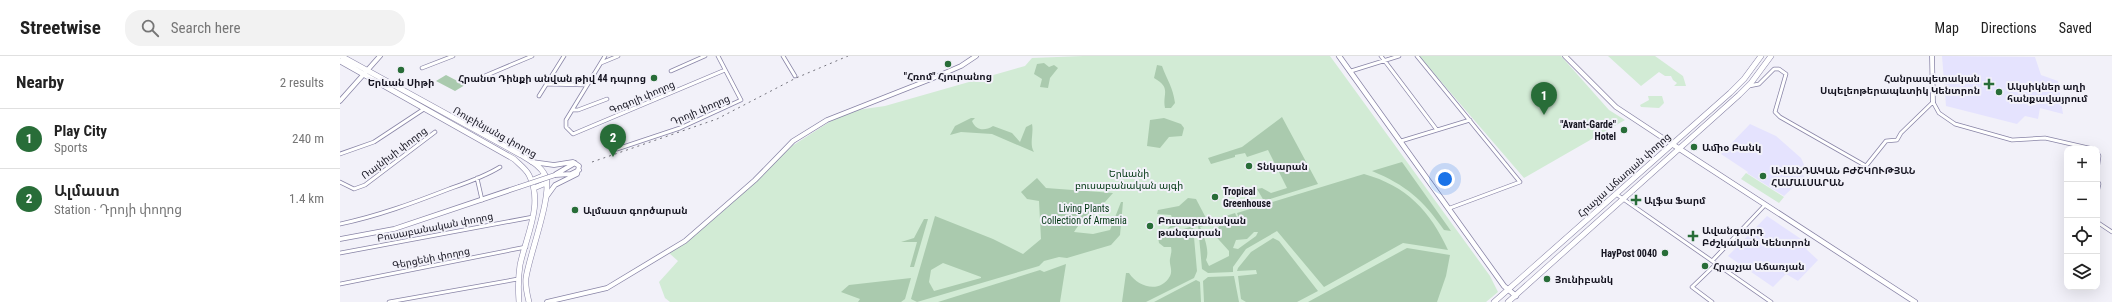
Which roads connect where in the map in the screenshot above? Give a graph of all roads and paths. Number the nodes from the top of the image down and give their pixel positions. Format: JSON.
{"nodes":[{"id":1,"x":341,"y":56,"type":"edge"},
{"id":2,"x":379,"y":56,"type":"edge"},
{"id":3,"x":454,"y":56,"type":"edge"},
{"id":4,"x":532,"y":56,"type":"edge"},
{"id":5,"x":564,"y":56,"type":"edge"},
{"id":6,"x":605,"y":56,"type":"edge"},
{"id":7,"x":618,"y":56,"type":"edge"},
{"id":8,"x":705,"y":56,"type":"edge"},
{"id":9,"x":718,"y":56,"type":"edge"},
{"id":10,"x":783,"y":56,"type":"edge"},
{"id":11,"x":976,"y":56,"type":"edge"},
{"id":12,"x":1340,"y":56,"type":"edge"},
{"id":13,"x":1381,"y":56,"type":"edge"},
{"id":14,"x":1399,"y":56,"type":"edge"},
{"id":15,"x":1417,"y":56,"type":"edge"},
{"id":16,"x":1566,"y":56,"type":"edge"},
{"id":17,"x":1761,"y":56,"type":"edge"},
{"id":18,"x":1771,"y":56,"type":"edge"},
{"id":19,"x":1932,"y":56,"type":"edge"},
{"id":20,"x":340,"y":61,"type":"edge"},
{"id":21,"x":1384,"y":61,"type":"junction"},
{"id":22,"x":601,"y":63,"type":"junction"},
{"id":23,"x":422,"y":68,"type":"dead end"},
{"id":24,"x":725,"y":70,"type":"junction"},
{"id":25,"x":671,"y":71,"type":"dead end"},
{"id":26,"x":1351,"y":71,"type":"junction"},
{"id":27,"x":364,"y":72,"type":"junction"},
{"id":28,"x":795,"y":76,"type":"dead end"},
{"id":29,"x":480,"y":78,"type":"dead end"},
{"id":30,"x":546,"y":84,"type":"junction"},
{"id":31,"x":588,"y":85,"type":"junction"},
{"id":32,"x":1748,"y":86,"type":"junction"},
{"id":33,"x":539,"y":96,"type":"dead end"},
{"id":34,"x":340,"y":98,"type":"edge"},
{"id":35,"x":607,"y":99,"type":"dead end"},
{"id":36,"x":340,"y":101,"type":"edge"},
{"id":37,"x":1933,"y":102,"type":"junction"},
{"id":38,"x":424,"y":109,"type":"junction"},
{"id":39,"x":572,"y":110,"type":"junction"},
{"id":40,"x":1470,"y":120,"type":"junction"},
{"id":41,"x":1438,"y":130,"type":"junction"},
{"id":42,"x":435,"y":132,"type":"dead end"},
{"id":43,"x":1402,"y":141,"type":"junction"},
{"id":44,"x":1672,"y":144,"type":"junction"},
{"id":45,"x":2080,"y":146,"type":"edge"},
{"id":46,"x":1679,"y":148,"type":"junction"},
{"id":47,"x":617,"y":149,"type":"dead end"},
{"id":48,"x":340,"y":154,"type":"edge"},
{"id":49,"x":532,"y":162,"type":"junction"},
{"id":50,"x":577,"y":163,"type":"junction"},
{"id":51,"x":500,"y":167,"type":"dead end"},
{"id":52,"x":580,"y":170,"type":"junction"},
{"id":53,"x":545,"y":175,"type":"junction"},
{"id":54,"x":555,"y":175,"type":"junction"},
{"id":55,"x":476,"y":178,"type":"junction"},
{"id":56,"x":533,"y":180,"type":"junction"},
{"id":57,"x":340,"y":182,"type":"edge"},
{"id":58,"x":546,"y":183,"type":"junction"},
{"id":59,"x":534,"y":188,"type":"junction"},
{"id":60,"x":1616,"y":194,"type":"junction"},
{"id":61,"x":1623,"y":199,"type":"junction"},
{"id":62,"x":482,"y":200,"type":"junction"},
{"id":63,"x":544,"y":200,"type":"junction"},
{"id":64,"x":1765,"y":205,"type":"junction"},
{"id":65,"x":1450,"y":208,"type":"junction"},
{"id":66,"x":533,"y":217,"type":"junction"},
{"id":67,"x":340,"y":224,"type":"edge"},
{"id":68,"x":2100,"y":224,"type":"edge"},
{"id":69,"x":2112,"y":232,"type":"edge"},
{"id":70,"x":340,"y":239,"type":"edge"},
{"id":71,"x":526,"y":247,"type":"junction"},
{"id":72,"x":340,"y":253,"type":"edge"},
{"id":73,"x":1712,"y":261,"type":"junction"},
{"id":74,"x":1716,"y":264,"type":"junction"},
{"id":75,"x":518,"y":279,"type":"junction"},
{"id":76,"x":340,"y":284,"type":"edge"},
{"id":77,"x":1508,"y":290,"type":"junction"},
{"id":78,"x":1516,"y":296,"type":"junction"},
{"id":79,"x":389,"y":302,"type":"edge"},
{"id":80,"x":520,"y":302,"type":"edge"},
{"id":81,"x":529,"y":302,"type":"edge"},
{"id":82,"x":547,"y":302,"type":"edge"},
{"id":83,"x":1494,"y":302,"type":"edge"},
{"id":84,"x":1508,"y":302,"type":"edge"},
{"id":85,"x":1712,"y":302,"type":"edge"},
{"id":86,"x":1772,"y":302,"type":"edge"},
{"id":87,"x":1914,"y":302,"type":"edge"}],
"edges":[{"from":1,"to":27,"type":"main road","name":"Ռուբինյանց փողոց"},
{"from":2,"to":27,"type":"street"},
{"from":3,"to":23,"type":"street"},
{"from":4,"to":29,"type":"street"},
{"from":5,"to":30,"type":"street"},
{"from":6,"to":22,"type":"street"},
{"from":7,"to":22,"type":"street"},
{"from":8,"to":25,"type":"street"},
{"from":9,"to":24,"type":"street","name":"Դրոյի փողոց"},
{"from":10,"to":28,"type":"street"},
{"from":11,"to":82,"type":"street"},
{"from":12,"to":26,"type":"main road"},
{"from":13,"to":21,"type":"street"},
{"from":14,"to":21,"type":"street"},
{"from":15,"to":40,"type":"street"},
{"from":16,"to":44,"type":"street"},
{"from":17,"to":44,"type":"main road","name":"Հրաչյա Աճառյան փողոց"},
{"from":18,"to":32,"type":"main road","name":"Հրաչյա Աճառյան փողոց"},
{"from":19,"to":37,"type":"street"},
{"from":20,"to":27,"type":"main road","name":"Ռուբինյանց փողոց"},
{"from":21,"to":26,"type":"street"},
{"from":21,"to":41,"type":"street"},
{"from":22,"to":31,"type":"street"},
{"from":24,"to":39,"type":"street","name":"Գոգոլի փողոց"},
{"from":24,"to":47,"type":"street","name":"Դրոյի փողոց"},
{"from":26,"to":43,"type":"main road"},
{"from":27,"to":34,"type":"street"},
{"from":27,"to":36,"type":"street"},
{"from":27,"to":38,"type":"main road","name":"Ռուբինյանց փողոց"},
{"from":27,"to":49,"type":"main road","name":"Ռուբինյանց փողոց"},
{"from":30,"to":31,"type":"street"},
{"from":30,"to":33,"type":"street"},
{"from":31,"to":39,"type":"street"},
{"from":32,"to":37,"type":"street"},
{"from":32,"to":46,"type":"main road","name":"Հրաչյա Աճառյան փողոց"},
{"from":35,"to":39,"type":"street"},
{"from":37,"to":45,"type":"street"},
{"from":38,"to":48,"type":"street","name":"Ռայնիսի փողոց"},
{"from":38,"to":56,"type":"main road","name":"Ռուբինյանց փողոց"},
{"from":40,"to":41,"type":"street"},
{"from":40,"to":65,"type":"street"},
{"from":41,"to":43,"type":"street"},
{"from":42,"to":57,"type":"street","name":"Ռայնիսի փողոց"},
{"from":43,"to":65,"type":"main road"},
{"from":44,"to":46,"type":"main road"},
{"from":44,"to":60,"type":"main road","name":"Հրաչյա Աճառյան փողոց"},
{"from":46,"to":61,"type":"main road","name":"Հրաչյա Աճառյան փողոց"},
{"from":46,"to":64,"type":"main road"},
{"from":49,"to":50,"type":"street"},
{"from":49,"to":53,"type":"main road","name":"Ռուբինյանց փողոց"},
{"from":50,"to":52,"type":"street"},
{"from":50,"to":54,"type":"street"},
{"from":51,"to":55,"type":"street"},
{"from":52,"to":54,"type":"street"},
{"from":52,"to":63,"type":"street"},
{"from":53,"to":56,"type":"main road"},
{"from":53,"to":58,"type":"main road"},
{"from":54,"to":62,"type":"street","bridge":true},
{"from":55,"to":62,"type":"street"},
{"from":55,"to":67,"type":"street"},
{"from":56,"to":59,"type":"main road"},
{"from":58,"to":59,"type":"main road"},
{"from":58,"to":63,"type":"main road"},
{"from":59,"to":66,"type":"main road"},
{"from":60,"to":61,"type":"street"},
{"from":60,"to":77,"type":"main road","name":"Հրաչյա Աճառյան փողոց"},
{"from":61,"to":73,"type":"street"},
{"from":61,"to":78,"type":"main road","name":"Հրաչյա Աճառյան փողոց"},
{"from":62,"to":70,"type":"street"},
{"from":63,"to":81,"type":"main road"},
{"from":64,"to":73,"type":"street"},
{"from":64,"to":87,"type":"main road"},
{"from":65,"to":77,"type":"main road"},
{"from":66,"to":71,"type":"main road"},
{"from":66,"to":72,"type":"street","name":"Բուսաբանական փողոց"},
{"from":68,"to":69,"type":"street"},
{"from":71,"to":75,"type":"main road"},
{"from":71,"to":76,"type":"street","name":"Գերցենի փողոց"},
{"from":73,"to":74,"type":"street"},
{"from":74,"to":85,"type":"street"},
{"from":74,"to":86,"type":"street"},
{"from":75,"to":79,"type":"street"},
{"from":75,"to":80,"type":"main road"},
{"from":77,"to":78,"type":"main road"},
{"from":77,"to":83,"type":"main road","name":"Հրաչյա Աճառյան փողոց"},
{"from":78,"to":84,"type":"main road","name":"Հրաչյա Աճառյան փողոց"}]}
